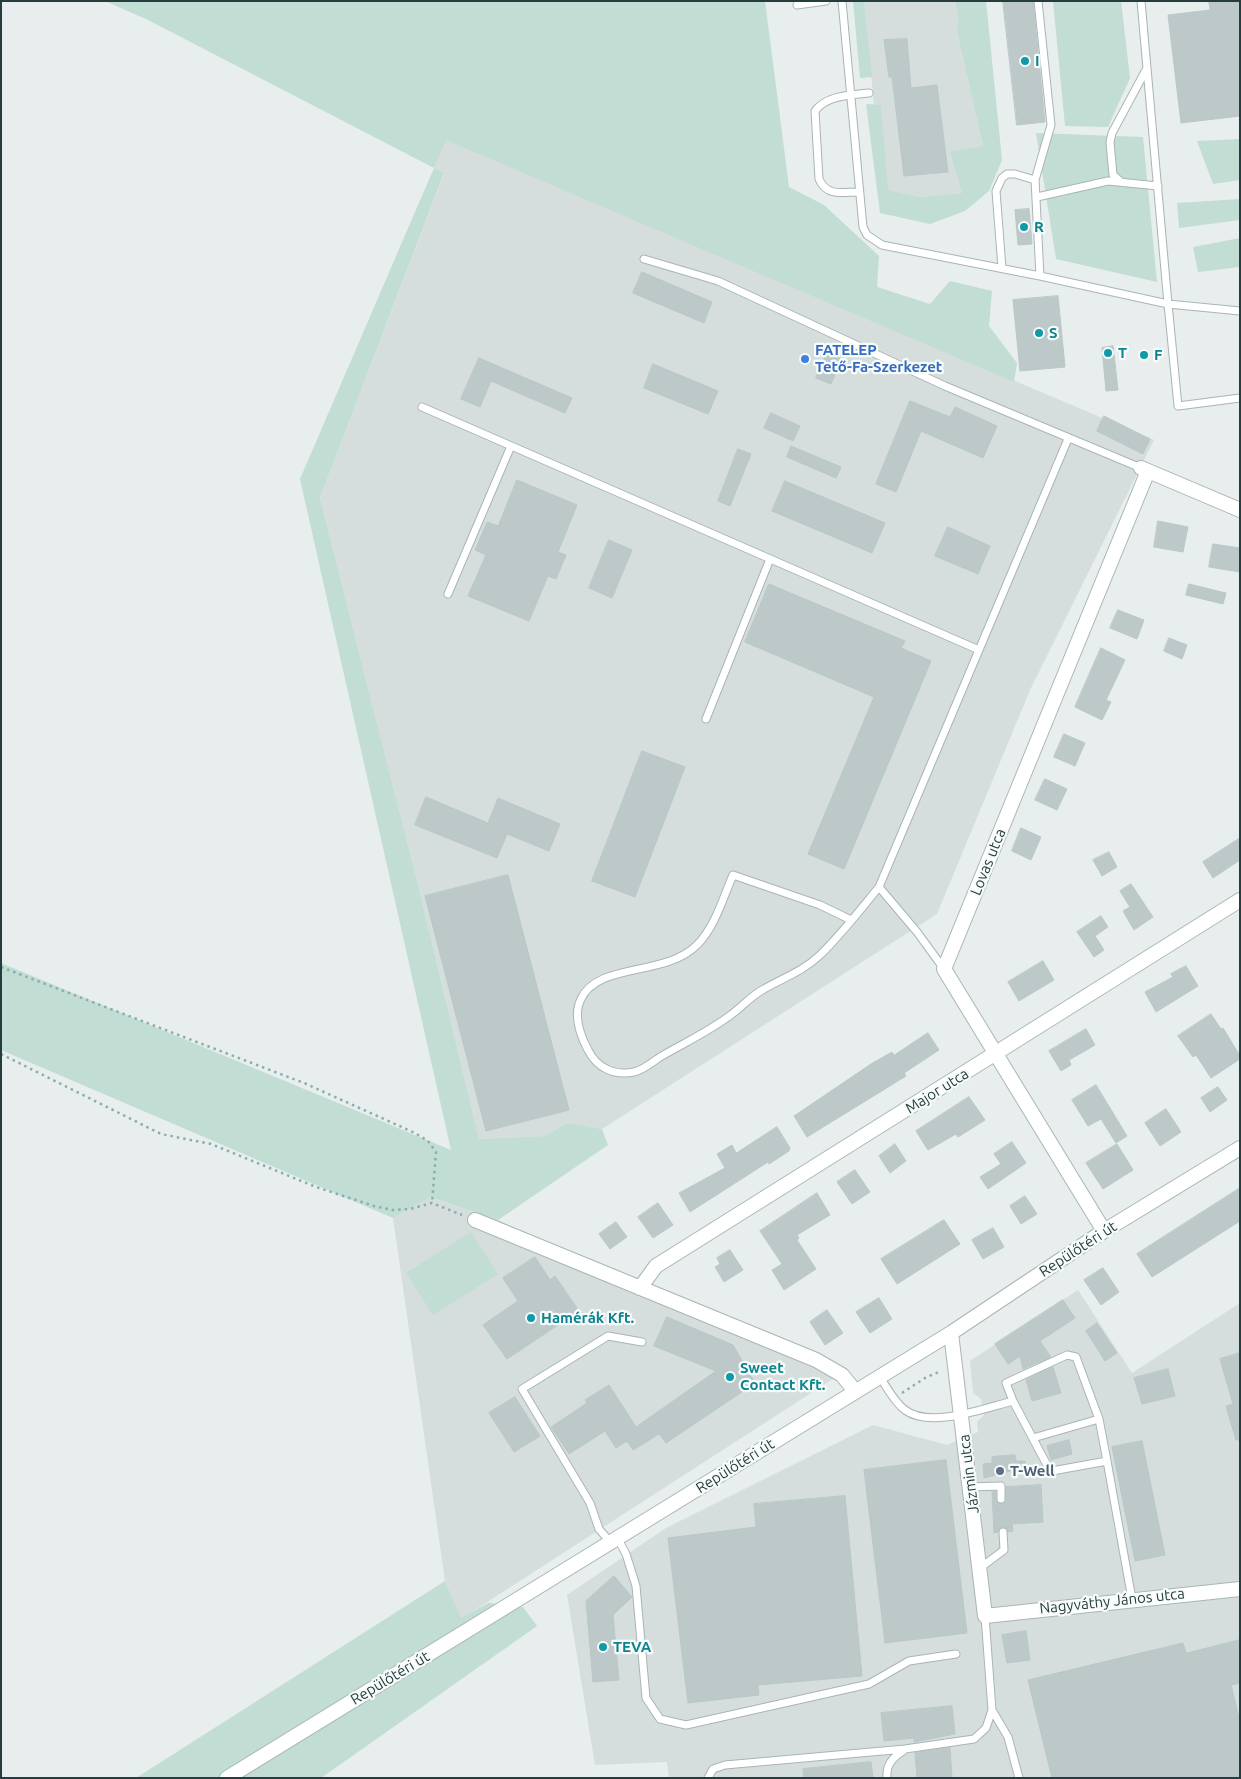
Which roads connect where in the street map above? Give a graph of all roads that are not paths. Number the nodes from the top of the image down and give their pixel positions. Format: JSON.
{"nodes":[{"id":1,"x":826,"y":1,"type":"edge"},
{"id":2,"x":842,"y":1,"type":"edge"},
{"id":3,"x":1038,"y":1,"type":"edge"},
{"id":4,"x":1141,"y":1,"type":"edge"},
{"id":5,"x":797,"y":5,"type":"dead end"},
{"id":6,"x":1148,"y":68,"type":"junction"},
{"id":7,"x":869,"y":93,"type":"dead end"},
{"id":8,"x":851,"y":95,"type":"junction"},
{"id":9,"x":1035,"y":180,"type":"junction"},
{"id":10,"x":1122,"y":182,"type":"junction"},
{"id":11,"x":1158,"y":186,"type":"junction"},
{"id":12,"x":859,"y":192,"type":"junction"},
{"id":13,"x":1037,"y":197,"type":"junction"},
{"id":14,"x":644,"y":259,"type":"dead end"},
{"id":15,"x":1002,"y":268,"type":"junction"},
{"id":16,"x":1040,"y":276,"type":"junction"},
{"id":17,"x":1168,"y":304,"type":"junction"},
{"id":18,"x":1240,"y":311,"type":"edge"},
{"id":19,"x":1240,"y":398,"type":"edge"},
{"id":20,"x":422,"y":408,"type":"dead end"},
{"id":21,"x":1068,"y":439,"type":"junction"},
{"id":22,"x":511,"y":446,"type":"junction"},
{"id":23,"x":1144,"y":469,"type":"junction"},
{"id":24,"x":1240,"y":510,"type":"edge"},
{"id":25,"x":770,"y":559,"type":"junction"},
{"id":26,"x":448,"y":594,"type":"dead end"},
{"id":27,"x":979,"y":650,"type":"junction"},
{"id":28,"x":706,"y":719,"type":"dead end"},
{"id":29,"x":879,"y":887,"type":"junction"},
{"id":30,"x":1240,"y":900,"type":"edge"},
{"id":31,"x":851,"y":920,"type":"junction"},
{"id":32,"x":944,"y":969,"type":"junction"},
{"id":33,"x":996,"y":1055,"type":"junction"},
{"id":34,"x":1240,"y":1148,"type":"edge"},
{"id":35,"x":475,"y":1220,"type":"road end"},
{"id":36,"x":1104,"y":1231,"type":"junction"},
{"id":37,"x":640,"y":1288,"type":"junction"},
{"id":38,"x":951,"y":1333,"type":"junction"},
{"id":39,"x":642,"y":1342,"type":"dead end"},
{"id":40,"x":879,"y":1376,"type":"junction"},
{"id":41,"x":855,"y":1392,"type":"junction"},
{"id":42,"x":1014,"y":1401,"type":"junction"},
{"id":43,"x":962,"y":1413,"type":"junction"},
{"id":44,"x":1099,"y":1418,"type":"junction"},
{"id":45,"x":1033,"y":1438,"type":"junction"},
{"id":46,"x":1107,"y":1460,"type":"junction"},
{"id":47,"x":970,"y":1487,"type":"junction"},
{"id":48,"x":1001,"y":1499,"type":"dead end"},
{"id":49,"x":1003,"y":1532,"type":"dead end"},
{"id":50,"x":615,"y":1541,"type":"junction"},
{"id":51,"x":979,"y":1568,"type":"junction"},
{"id":52,"x":1240,"y":1589,"type":"edge"},
{"id":53,"x":1132,"y":1599,"type":"junction"},
{"id":54,"x":985,"y":1616,"type":"junction"},
{"id":55,"x":956,"y":1654,"type":"dead end"},
{"id":56,"x":992,"y":1710,"type":"junction"},
{"id":57,"x":905,"y":1749,"type":"junction"},
{"id":58,"x":227,"y":1778,"type":"edge"},
{"id":59,"x":708,"y":1778,"type":"edge"},
{"id":60,"x":887,"y":1778,"type":"edge"},
{"id":61,"x":1019,"y":1778,"type":"edge"}],
"edges":[{"from":1,"to":5,"type":"lane"},
{"from":2,"to":8,"type":"lane"},
{"from":3,"to":9,"type":"lane"},
{"from":4,"to":6,"type":"lane"},
{"from":6,"to":10,"type":"lane"},
{"from":6,"to":11,"type":"lane"},
{"from":7,"to":8,"type":"lane"},
{"from":8,"to":12,"type":"lane"},
{"from":8,"to":12,"type":"lane"},
{"from":9,"to":13,"type":"lane"},
{"from":9,"to":15,"type":"lane"},
{"from":10,"to":11,"type":"lane"},
{"from":10,"to":13,"type":"lane"},
{"from":11,"to":17,"type":"lane"},
{"from":12,"to":15,"type":"lane"},
{"from":13,"to":16,"type":"lane"},
{"from":14,"to":21,"type":"lane"},
{"from":15,"to":16,"type":"lane"},
{"from":16,"to":17,"type":"lane"},
{"from":17,"to":18,"type":"lane"},
{"from":17,"to":19,"type":"lane"},
{"from":20,"to":22,"type":"lane"},
{"from":21,"to":23,"type":"lane"},
{"from":21,"to":27,"type":"lane"},
{"from":22,"to":25,"type":"lane"},
{"from":22,"to":26,"type":"lane"},
{"from":23,"to":24,"type":"street"},
{"from":23,"to":32,"type":"street","name":"Lovas utca"},
{"from":25,"to":27,"type":"lane"},
{"from":25,"to":28,"type":"lane"},
{"from":27,"to":29,"type":"lane"},
{"from":29,"to":31,"type":"lane"},
{"from":29,"to":32,"type":"lane"},
{"from":30,"to":33,"type":"street","name":"Major utca"},
{"from":31,"to":31,"type":"lane"},
{"from":32,"to":33,"type":"street"},
{"from":33,"to":36,"type":"street"},
{"from":33,"to":37,"type":"street","name":"Major utca"},
{"from":34,"to":36,"type":"street","name":"Repülőtéri út"},
{"from":35,"to":37,"type":"street"},
{"from":36,"to":38,"type":"street","name":"Repülőtéri út"},
{"from":37,"to":41,"type":"street"},
{"from":38,"to":40,"type":"street","name":"Repülőtéri út"},
{"from":38,"to":43,"type":"street","name":"Jázmin utca"},
{"from":39,"to":50,"type":"lane"},
{"from":40,"to":41,"type":"street","name":"Repülőtéri út"},
{"from":40,"to":43,"type":"lane"},
{"from":41,"to":50,"type":"street","name":"Repülőtéri út"},
{"from":42,"to":43,"type":"lane"},
{"from":42,"to":44,"type":"lane"},
{"from":42,"to":45,"type":"lane"},
{"from":43,"to":47,"type":"street","name":"Jázmin utca"},
{"from":44,"to":45,"type":"lane"},
{"from":44,"to":46,"type":"lane"},
{"from":45,"to":46,"type":"lane"},
{"from":46,"to":53,"type":"lane"},
{"from":47,"to":48,"type":"lane"},
{"from":47,"to":51,"type":"street","name":"Jázmin utca"},
{"from":49,"to":51,"type":"lane"},
{"from":50,"to":55,"type":"lane"},
{"from":50,"to":58,"type":"street","name":"Repülőtéri út"},
{"from":51,"to":54,"type":"street","name":"Jázmin utca"},
{"from":52,"to":53,"type":"street","name":"Nagyváthy János utca"},
{"from":53,"to":54,"type":"street","name":"Nagyváthy János utca"},
{"from":54,"to":56,"type":"lane"},
{"from":56,"to":57,"type":"lane"},
{"from":56,"to":61,"type":"lane"},
{"from":57,"to":59,"type":"lane"},
{"from":57,"to":60,"type":"lane"}]}
